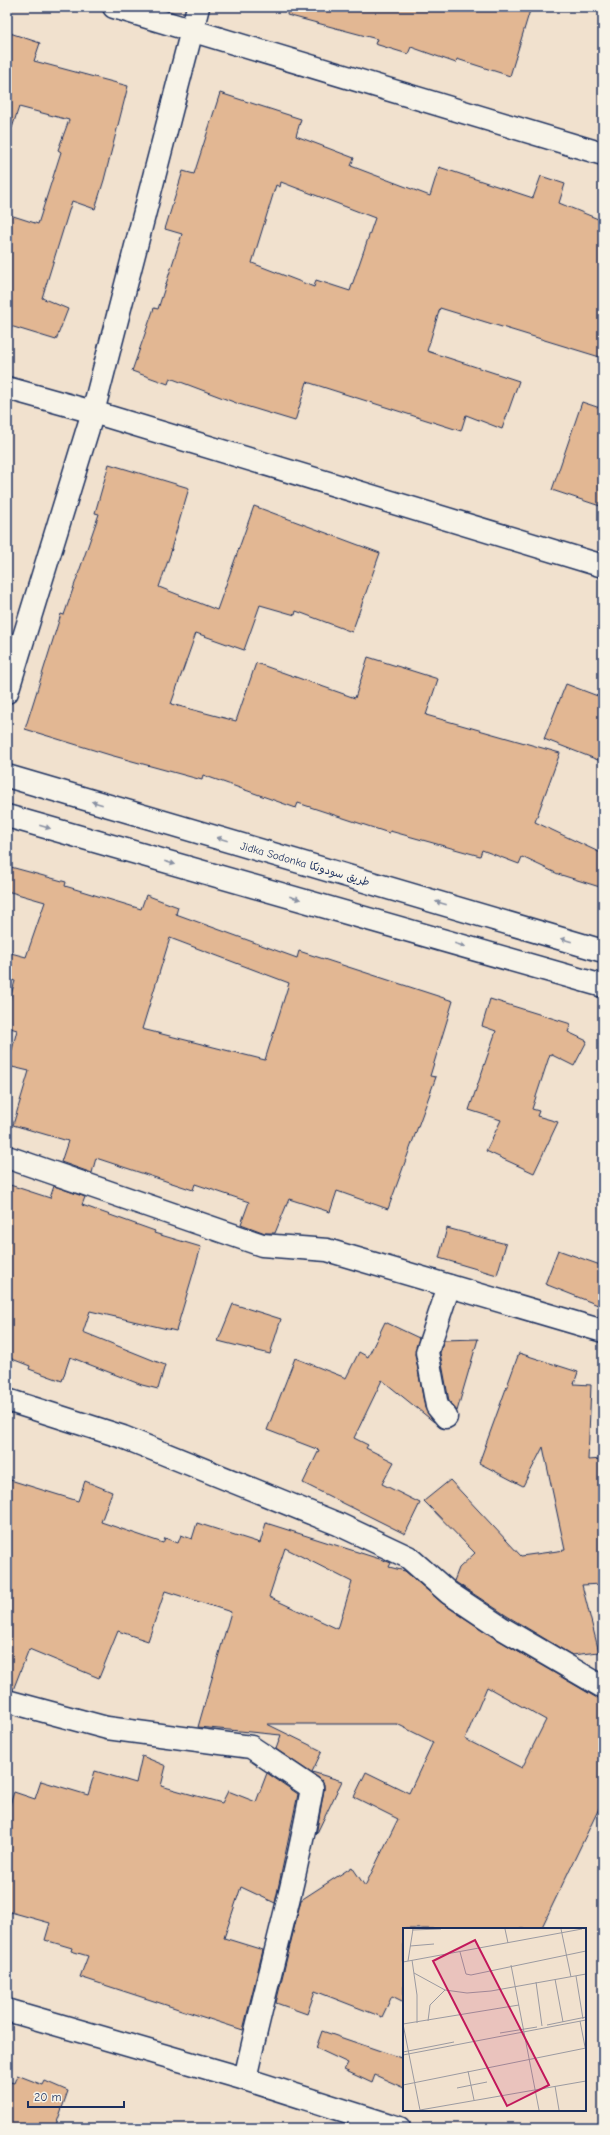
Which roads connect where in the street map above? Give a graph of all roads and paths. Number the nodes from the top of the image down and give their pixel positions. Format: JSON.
{"nodes":[{"id":1,"x":114,"y":7,"type":"edge"},
{"id":2,"x":198,"y":7,"type":"edge"},
{"id":3,"x":191,"y":30,"type":"junction"},
{"id":4,"x":603,"y":154,"type":"edge"},
{"id":5,"x":7,"y":388,"type":"edge"},
{"id":6,"x":93,"y":412,"type":"junction"},
{"id":7,"x":603,"y":566,"type":"edge"},
{"id":8,"x":7,"y":692,"type":"edge"},
{"id":9,"x":7,"y":776,"type":"edge"},
{"id":10,"x":7,"y":816,"type":"edge"},
{"id":11,"x":603,"y":951,"type":"edge"},
{"id":12,"x":603,"y":986,"type":"edge"},
{"id":13,"x":7,"y":1157,"type":"edge"},
{"id":14,"x":449,"y":1286,"type":"junction"},
{"id":15,"x":603,"y":1331,"type":"edge"},
{"id":16,"x":7,"y":1400,"type":"edge"},
{"id":17,"x":446,"y":1417,"type":"dead end"},
{"id":18,"x":603,"y":1687,"type":"edge"},
{"id":19,"x":7,"y":1701,"type":"edge"},
{"id":20,"x":7,"y":2010,"type":"edge"},
{"id":21,"x":245,"y":2079,"type":"junction"},
{"id":22,"x":399,"y":2128,"type":"edge"}],
"edges":[{"from":1,"to":3,"type":"street"},
{"from":2,"to":3,"type":"street"},
{"from":3,"to":4,"type":"street"},
{"from":3,"to":6,"type":"street"},
{"from":5,"to":6,"type":"street"},
{"from":6,"to":7,"type":"street"},
{"from":6,"to":8,"type":"street"},
{"from":11,"to":9,"type":"street","name":"Jidka Sodonka طريق سودونكا","one_way":true},
{"from":10,"to":12,"type":"street","one_way":true},
{"from":13,"to":14,"type":"street"},
{"from":14,"to":15,"type":"street"},
{"from":14,"to":17,"type":"street"},
{"from":16,"to":18,"type":"street"},
{"from":19,"to":21,"type":"street"},
{"from":20,"to":21,"type":"street"},
{"from":21,"to":22,"type":"street"}]}
